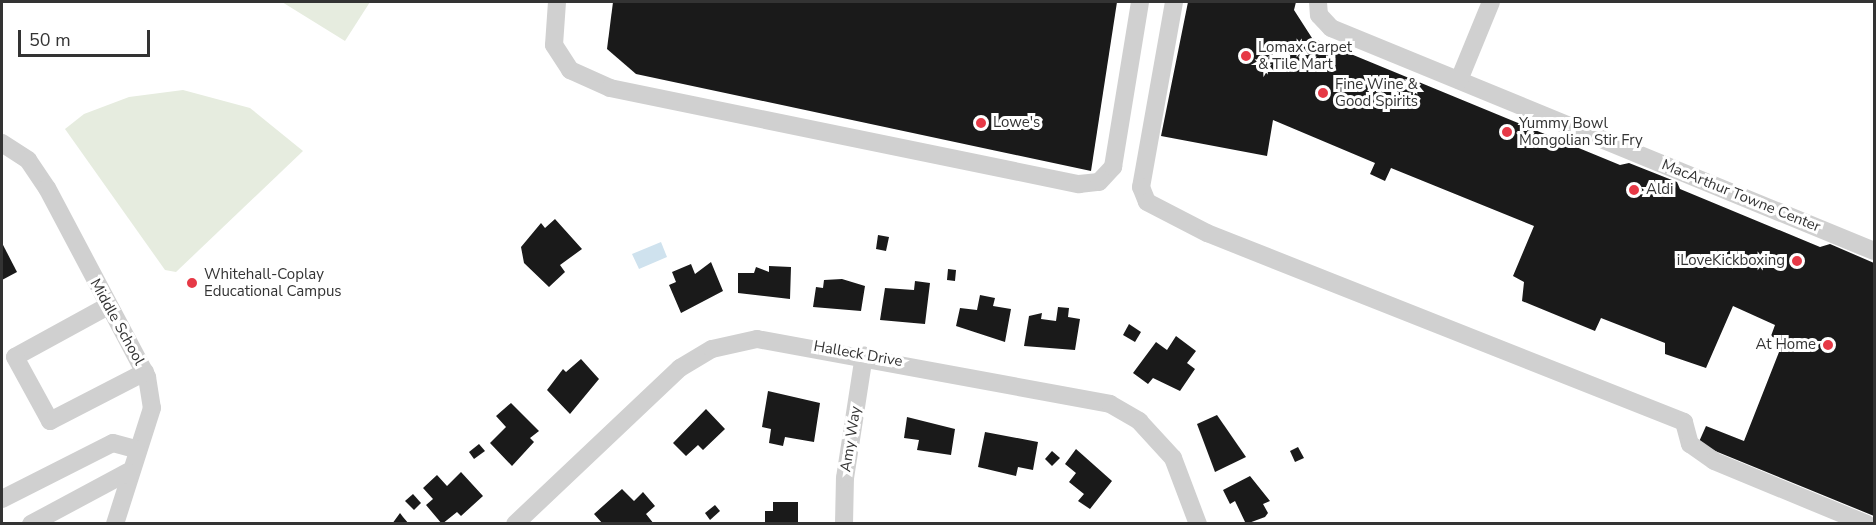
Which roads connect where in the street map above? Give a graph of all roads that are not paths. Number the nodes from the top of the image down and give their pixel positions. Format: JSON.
{"nodes":[{"id":1,"x":557,"y":2,"type":"edge"},
{"id":2,"x":1140,"y":2,"type":"edge"},
{"id":3,"x":1174,"y":2,"type":"edge"},
{"id":4,"x":1491,"y":2,"type":"edge"},
{"id":5,"x":1317,"y":5,"type":"edge"},
{"id":6,"x":1459,"y":80,"type":"junction"},
{"id":7,"x":2,"y":143,"type":"edge"},
{"id":8,"x":1875,"y":252,"type":"edge"},
{"id":9,"x":108,"y":306,"type":"junction"},
{"id":10,"x":864,"y":355,"type":"junction"},
{"id":11,"x":144,"y":372,"type":"junction"},
{"id":12,"x":136,"y":449,"type":"junction"},
{"id":13,"x":128,"y":472,"type":"junction"},
{"id":14,"x":2,"y":499,"type":"edge"},
{"id":15,"x":522,"y":521,"type":"edge"},
{"id":16,"x":31,"y":524,"type":"edge"},
{"id":17,"x":115,"y":524,"type":"edge"},
{"id":18,"x":844,"y":524,"type":"edge"},
{"id":19,"x":1198,"y":524,"type":"edge"},
{"id":20,"x":1867,"y":524,"type":"edge"}],
"edges":[{"from":1,"to":2,"type":"street"},
{"from":3,"to":20,"type":"street"},
{"from":4,"to":6,"type":"street"},
{"from":5,"to":6,"type":"street","name":"MacArthur Towne Center"},
{"from":6,"to":8,"type":"street","name":"MacArthur Towne Center"},
{"from":7,"to":9,"type":"street","name":"Middle School"},
{"from":9,"to":11,"type":"street","name":"Middle School"},
{"from":9,"to":11,"type":"street"},
{"from":10,"to":15,"type":"street","name":"Halleck Drive"},
{"from":10,"to":18,"type":"street","name":"Amy Way"},
{"from":10,"to":19,"type":"street","name":"Halleck Drive"},
{"from":11,"to":12,"type":"street","name":"Middle School"},
{"from":12,"to":13,"type":"street","name":"Middle School"},
{"from":12,"to":14,"type":"street"},
{"from":13,"to":16,"type":"street"},
{"from":13,"to":17,"type":"street","name":"Middle School"}]}
